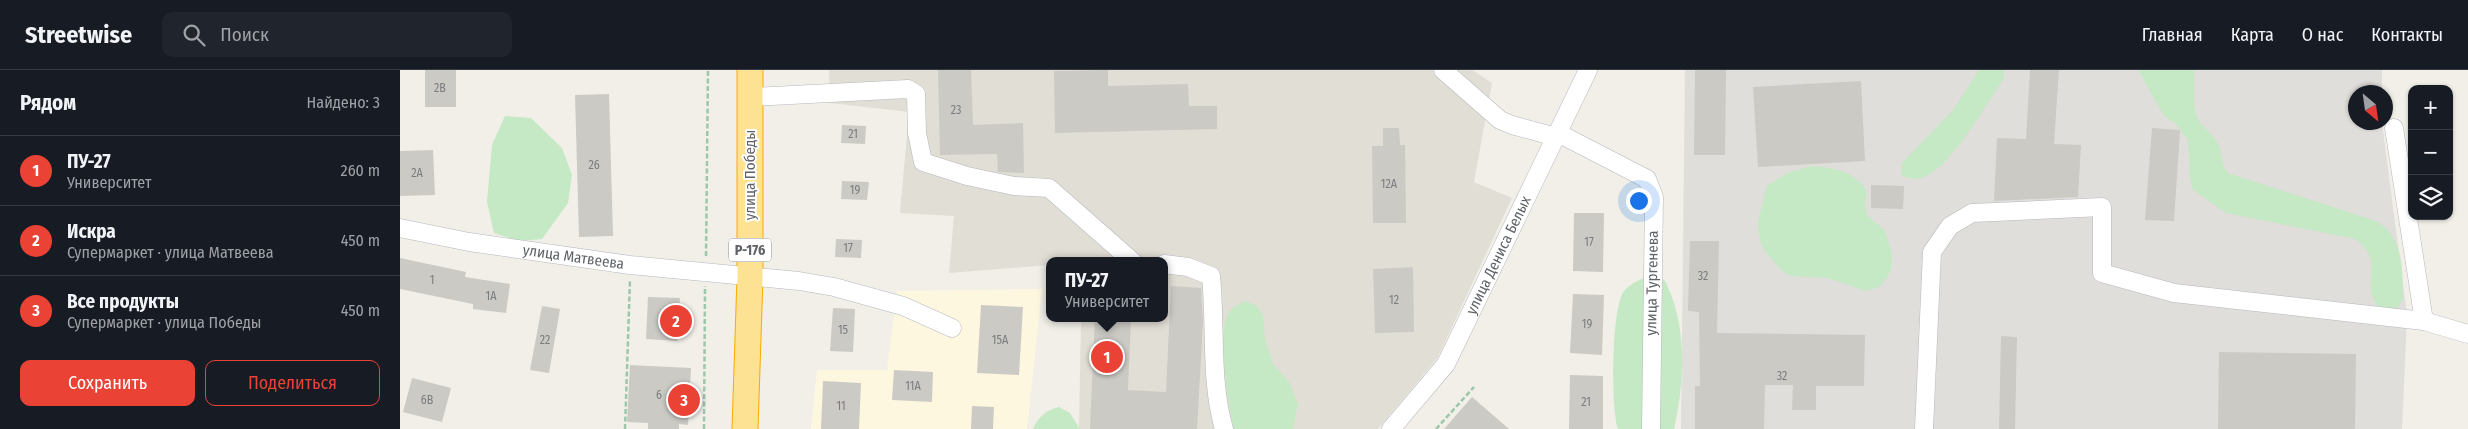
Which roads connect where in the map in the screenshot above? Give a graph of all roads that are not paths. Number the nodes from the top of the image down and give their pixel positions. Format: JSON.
{"nodes":[{"id":1,"x":750,"y":70,"type":"edge"},
{"id":2,"x":1443,"y":70,"type":"edge"},
{"id":3,"x":1588,"y":70,"type":"edge"},
{"id":4,"x":750,"y":97,"type":"junction"},
{"id":5,"x":2394,"y":128,"type":"dead end"},
{"id":6,"x":1557,"y":135,"type":"junction"},
{"id":7,"x":400,"y":228,"type":"edge"},
{"id":8,"x":1127,"y":257,"type":"edge"},
{"id":9,"x":1168,"y":264,"type":"edge"},
{"id":10,"x":750,"y":278,"type":"junction"},
{"id":11,"x":2424,"y":321,"type":"junction"},
{"id":12,"x":952,"y":328,"type":"dead end"},
{"id":13,"x":2468,"y":334,"type":"edge"},
{"id":14,"x":745,"y":429,"type":"edge"},
{"id":15,"x":1224,"y":429,"type":"edge"},
{"id":16,"x":1391,"y":429,"type":"edge"},
{"id":17,"x":1651,"y":429,"type":"edge"},
{"id":18,"x":1924,"y":429,"type":"edge"}],
"edges":[{"from":1,"to":4,"type":"highway","name":"улица Победы","number":"Р-176"},
{"from":2,"to":6,"type":"street","name":"улица Тургенева"},
{"from":3,"to":6,"type":"street","name":"улица Дениса Белых"},
{"from":4,"to":8,"type":"street"},
{"from":4,"to":10,"type":"highway","name":"улица Победы","number":"Р-176"},
{"from":5,"to":11,"type":"street"},
{"from":6,"to":16,"type":"street","name":"улица Дениса Белых"},
{"from":6,"to":17,"type":"street","name":"улица Тургенева"},
{"from":7,"to":10,"type":"street","name":"улица Матвеева"},
{"from":9,"to":15,"type":"street"},
{"from":10,"to":12,"type":"street","name":"улица Матвеева"},
{"from":10,"to":14,"type":"highway","name":"улица Победы","number":"Р-176"},
{"from":11,"to":13,"type":"street"},
{"from":11,"to":18,"type":"street"}]}
